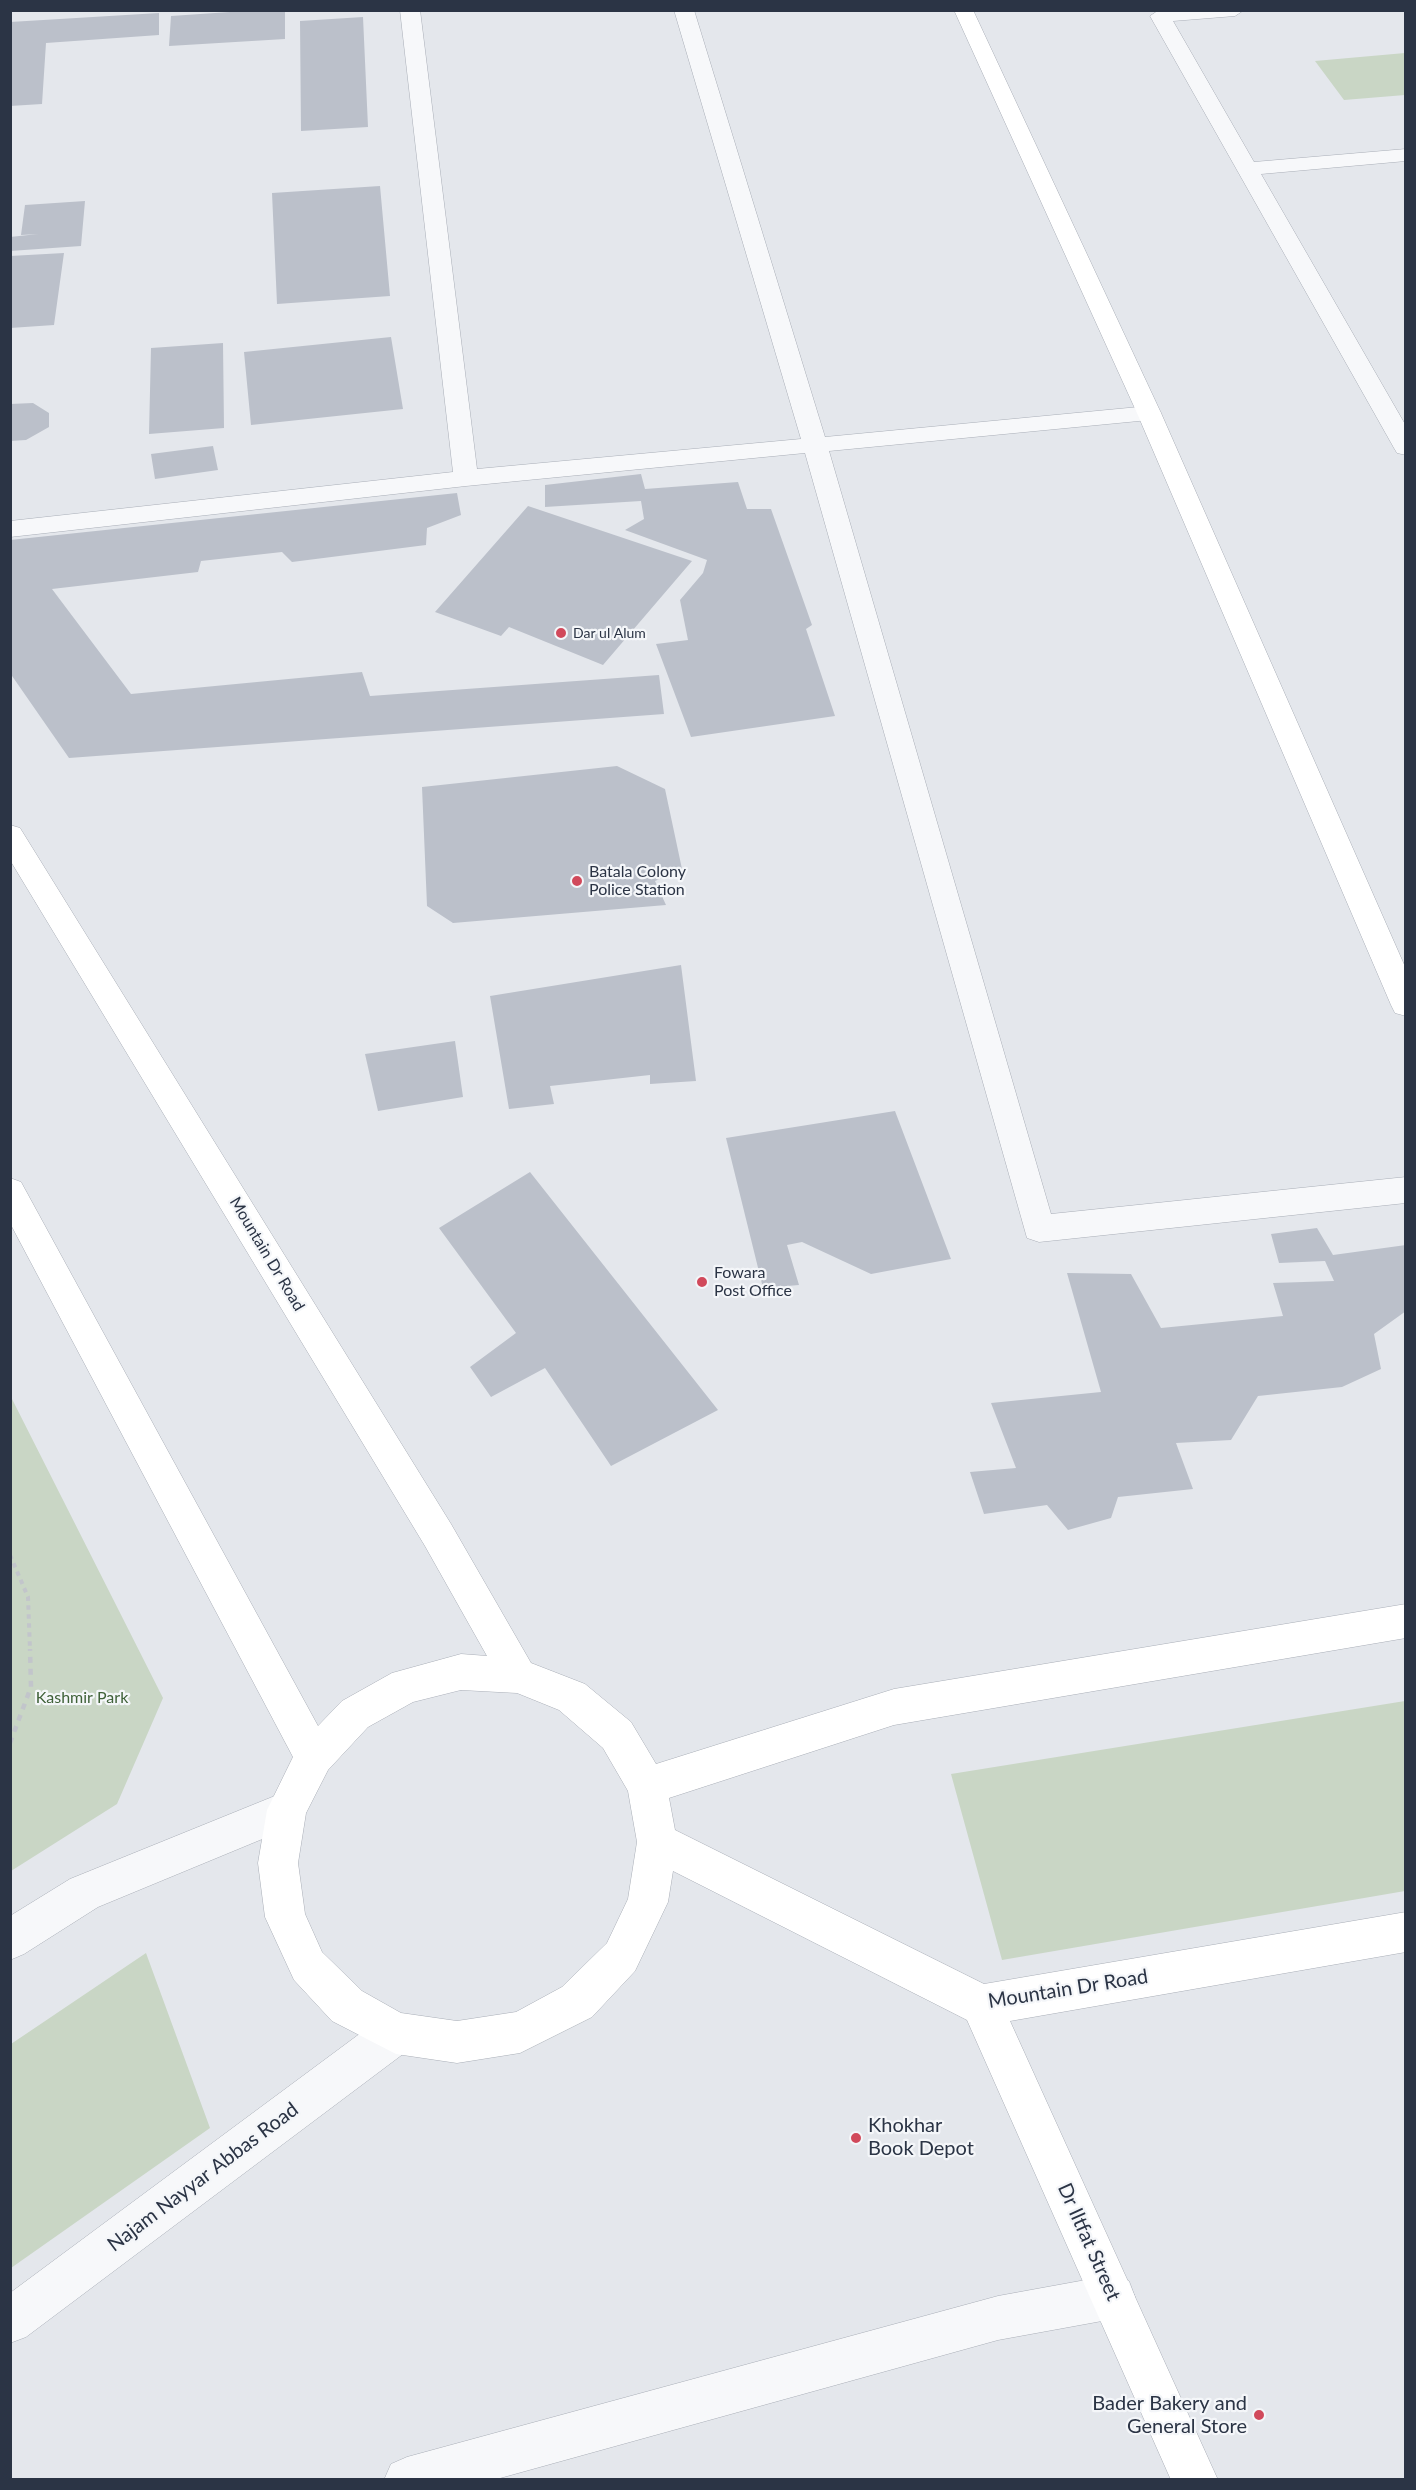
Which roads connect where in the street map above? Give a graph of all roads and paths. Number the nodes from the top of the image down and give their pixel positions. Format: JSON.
{"nodes":[{"id":1,"x":410,"y":10,"type":"edge"},
{"id":2,"x":684,"y":10,"type":"edge"},
{"id":3,"x":963,"y":10,"type":"edge"},
{"id":4,"x":1234,"y":10,"type":"edge"},
{"id":5,"x":1158,"y":13,"type":"edge"},
{"id":6,"x":1406,"y":155,"type":"edge"},
{"id":7,"x":1247,"y":169,"type":"junction"},
{"id":8,"x":1406,"y":395,"type":"edge"},
{"id":9,"x":1377,"y":398,"type":"junction"},
{"id":10,"x":1149,"y":413,"type":"junction"},
{"id":11,"x":815,"y":445,"type":"junction"},
{"id":12,"x":1406,"y":448,"type":"edge"},
{"id":13,"x":466,"y":478,"type":"junction"},
{"id":14,"x":10,"y":529,"type":"edge"},
{"id":15,"x":10,"y":835,"type":"edge"},
{"id":16,"x":1406,"y":1005,"type":"edge"},
{"id":17,"x":1406,"y":1190,"type":"edge"},
{"id":18,"x":10,"y":1191,"type":"edge"},
{"id":19,"x":10,"y":1555,"type":"edge"},
{"id":20,"x":1406,"y":1621,"type":"edge"},
{"id":21,"x":518,"y":1675,"type":"junction"},
{"id":22,"x":10,"y":1743,"type":"edge"},
{"id":23,"x":314,"y":1757,"type":"junction"},
{"id":24,"x":646,"y":1786,"type":"junction"},
{"id":25,"x":287,"y":1810,"type":"junction"},
{"id":26,"x":657,"y":1842,"type":"junction"},
{"id":27,"x":1406,"y":1932,"type":"edge"},
{"id":28,"x":10,"y":1940,"type":"edge"},
{"id":29,"x":982,"y":2006,"type":"junction"},
{"id":30,"x":396,"y":2033,"type":"junction"},
{"id":31,"x":1113,"y":2297,"type":"junction"},
{"id":32,"x":10,"y":2321,"type":"edge"},
{"id":33,"x":407,"y":2480,"type":"edge"},
{"id":34,"x":1195,"y":2480,"type":"edge"}],
"edges":[{"from":1,"to":13,"type":"street"},
{"from":2,"to":11,"type":"street"},
{"from":3,"to":10,"type":"street"},
{"from":4,"to":5,"type":"street"},
{"from":5,"to":7,"type":"street"},
{"from":6,"to":7,"type":"street"},
{"from":7,"to":9,"type":"street"},
{"from":8,"to":9,"type":"street"},
{"from":9,"to":12,"type":"street"},
{"from":10,"to":11,"type":"street"},
{"from":10,"to":16,"type":"street"},
{"from":11,"to":13,"type":"street"},
{"from":11,"to":17,"type":"street"},
{"from":13,"to":14,"type":"street"},
{"from":15,"to":21,"type":"street","name":"Mountain Dr Road"},
{"from":18,"to":23,"type":"street"},
{"from":19,"to":22,"type":"path"},
{"from":20,"to":24,"type":"street"},
{"from":21,"to":23,"type":"street"},
{"from":21,"to":24,"type":"street"},
{"from":23,"to":25,"type":"street"},
{"from":24,"to":26,"type":"street"},
{"from":25,"to":28,"type":"street"},
{"from":25,"to":30,"type":"street"},
{"from":26,"to":29,"type":"street","name":"Mountain Dr Road"},
{"from":26,"to":30,"type":"street"},
{"from":27,"to":29,"type":"street","name":"Mountain Dr Road"},
{"from":29,"to":31,"type":"street","name":"Dr Iltfat Street"},
{"from":30,"to":32,"type":"street","name":"Najam Nayyar Abbas Road"},
{"from":31,"to":33,"type":"street"},
{"from":31,"to":34,"type":"street","name":"Dr Iltfat Street"}]}
